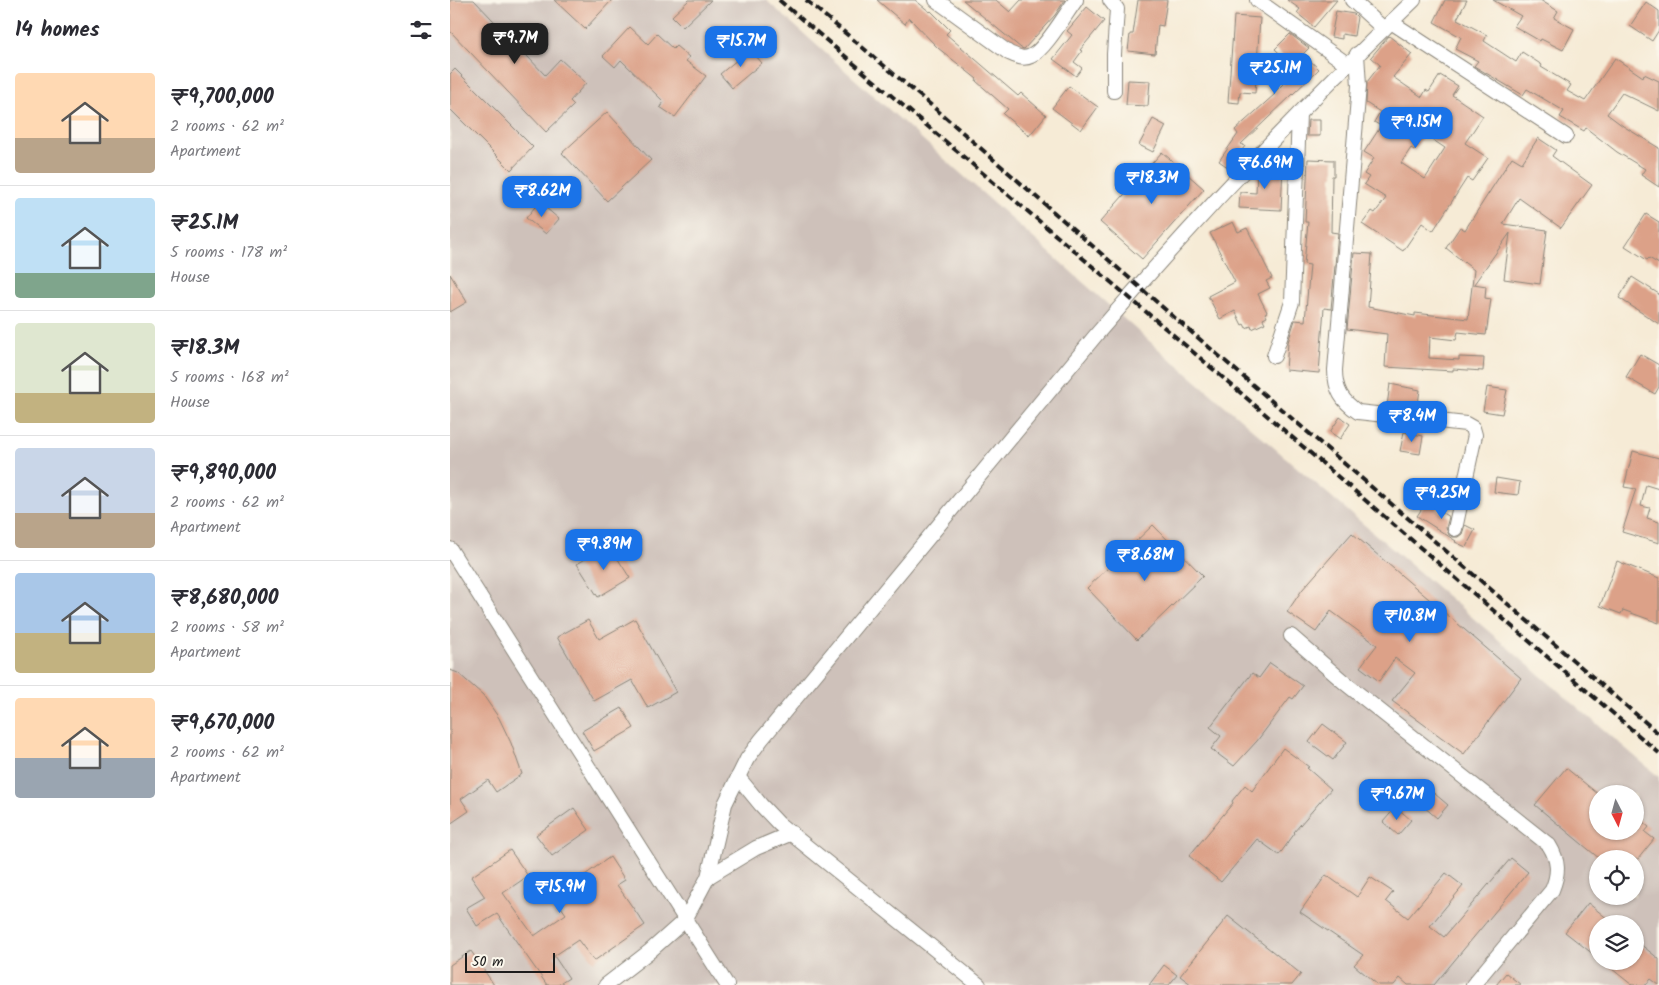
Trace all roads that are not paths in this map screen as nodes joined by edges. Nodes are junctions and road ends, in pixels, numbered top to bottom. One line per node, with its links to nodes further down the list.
1 (936, 0): 2 (street)
2 (1076, 0)
3 (1110, 0): 9 (street)
4 (1257, 0): 8 (street)
5 (1352, 0): 7 (street)
6 (1414, 0): 7 (street)
7 (1388, 26): 8 (street); 11 (street)
8 (1352, 59): 10 (street); 13 (street)
9 (1114, 91)
10 (1299, 114): 12 (street); 16 (street)
11 (1566, 136)
12 (1274, 356)
13 (1455, 529)
14 (450, 549): 19 (street)
15 (1292, 636): 23 (street)
16 (738, 777): 17 (street); 18 (street)
17 (792, 833): 18 (street); 22 (street)
18 (708, 877): 19 (street)
19 (685, 920): 20 (street); 21 (street)
20 (606, 985)
21 (727, 985)
22 (979, 985)
23 (1473, 985)

